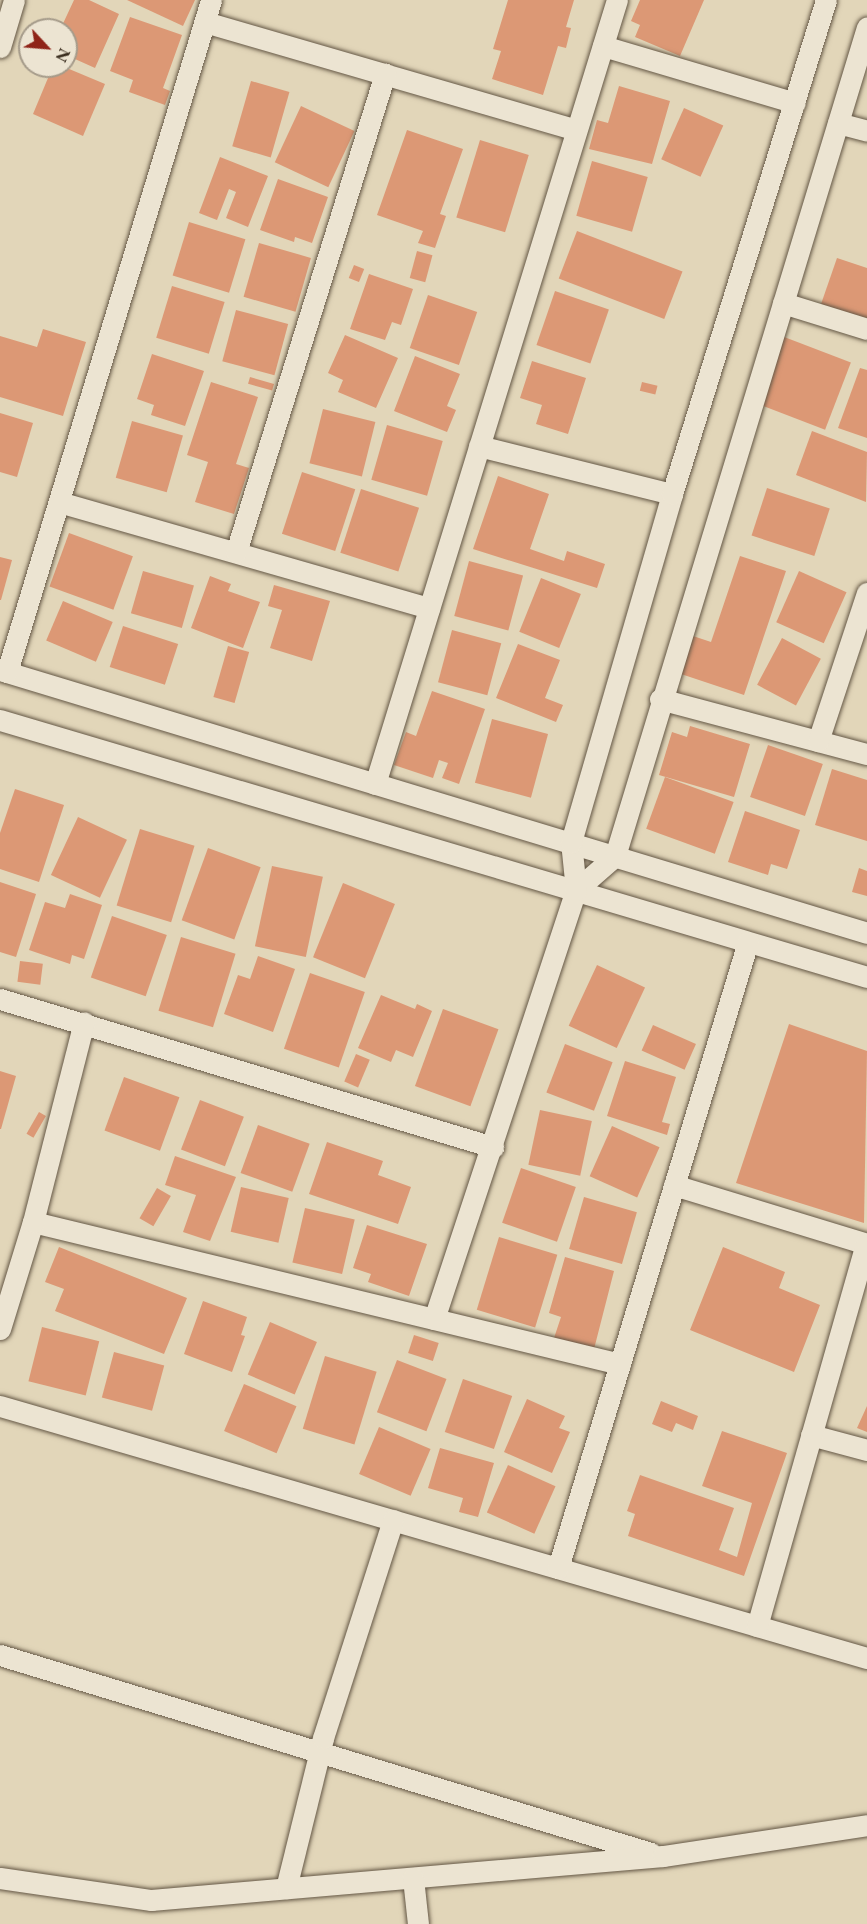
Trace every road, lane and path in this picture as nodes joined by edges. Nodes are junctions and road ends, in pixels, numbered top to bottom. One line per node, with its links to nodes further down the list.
1 (14, 0): 8 (street)
2 (211, 0): 5 (street)
3 (617, 0): 7 (street)
4 (826, 0): 10 (street)
5 (205, 22): 9 (street); 18 (street)
6 (867, 27): 11 (street)
7 (603, 45): 10 (street); 12 (street)
8 (0, 47)
9 (385, 74): 12 (street); 19 (street)
10 (795, 104): 17 (street)
11 (838, 123): 13 (street); 14 (street)
12 (576, 130): 16 (street)
13 (867, 131)
14 (783, 303): 15 (street); 23 (street)
15 (867, 329)
16 (479, 446): 17 (street); 21 (street)
17 (672, 494): 28 (street)
18 (59, 502): 19 (street); 22 (street)
19 (236, 552): 21 (street)
20 (867, 593): 25 (street)
21 (429, 608): 27 (street)
22 (4, 671): 27 (street)
23 (660, 699): 25 (street); 29 (street)
24 (0, 720): 30 (street)
25 (818, 741): 26 (street)
26 (867, 754)
27 (375, 784): 28 (street)
28 (571, 842): 29 (street); 30 (street)
29 (615, 856): 30 (street); 31 (street)
30 (576, 890): 32 (street); 36 (street)
31 (867, 933)
32 (748, 942): 33 (street); 37 (street)
33 (867, 977)
34 (0, 999): 35 (street)
35 (84, 1022): 36 (street); 38 (street)
36 (493, 1147): 40 (street)
37 (674, 1185): 39 (street); 42 (street)
38 (33, 1222): 40 (street); 41 (street)
39 (866, 1244): 44 (street)
40 (434, 1319): 42 (street)
41 (0, 1329)
42 (620, 1364): 47 (street)
43 (0, 1406): 46 (street)
44 (811, 1436): 45 (street); 48 (street)
45 (867, 1450)
46 (393, 1520): 47 (street); 51 (street)
47 (558, 1568): 48 (street)
48 (757, 1626): 50 (street)
49 (0, 1654): 51 (street)
50 (867, 1658)
51 (320, 1755): 53 (street); 56 (street)
52 (867, 1825): 53 (street)
53 (663, 1856): 55 (street)
54 (0, 1878): 56 (street)
55 (413, 1878): 56 (street); 57 (street)
56 (286, 1888)
57 (418, 1924)

